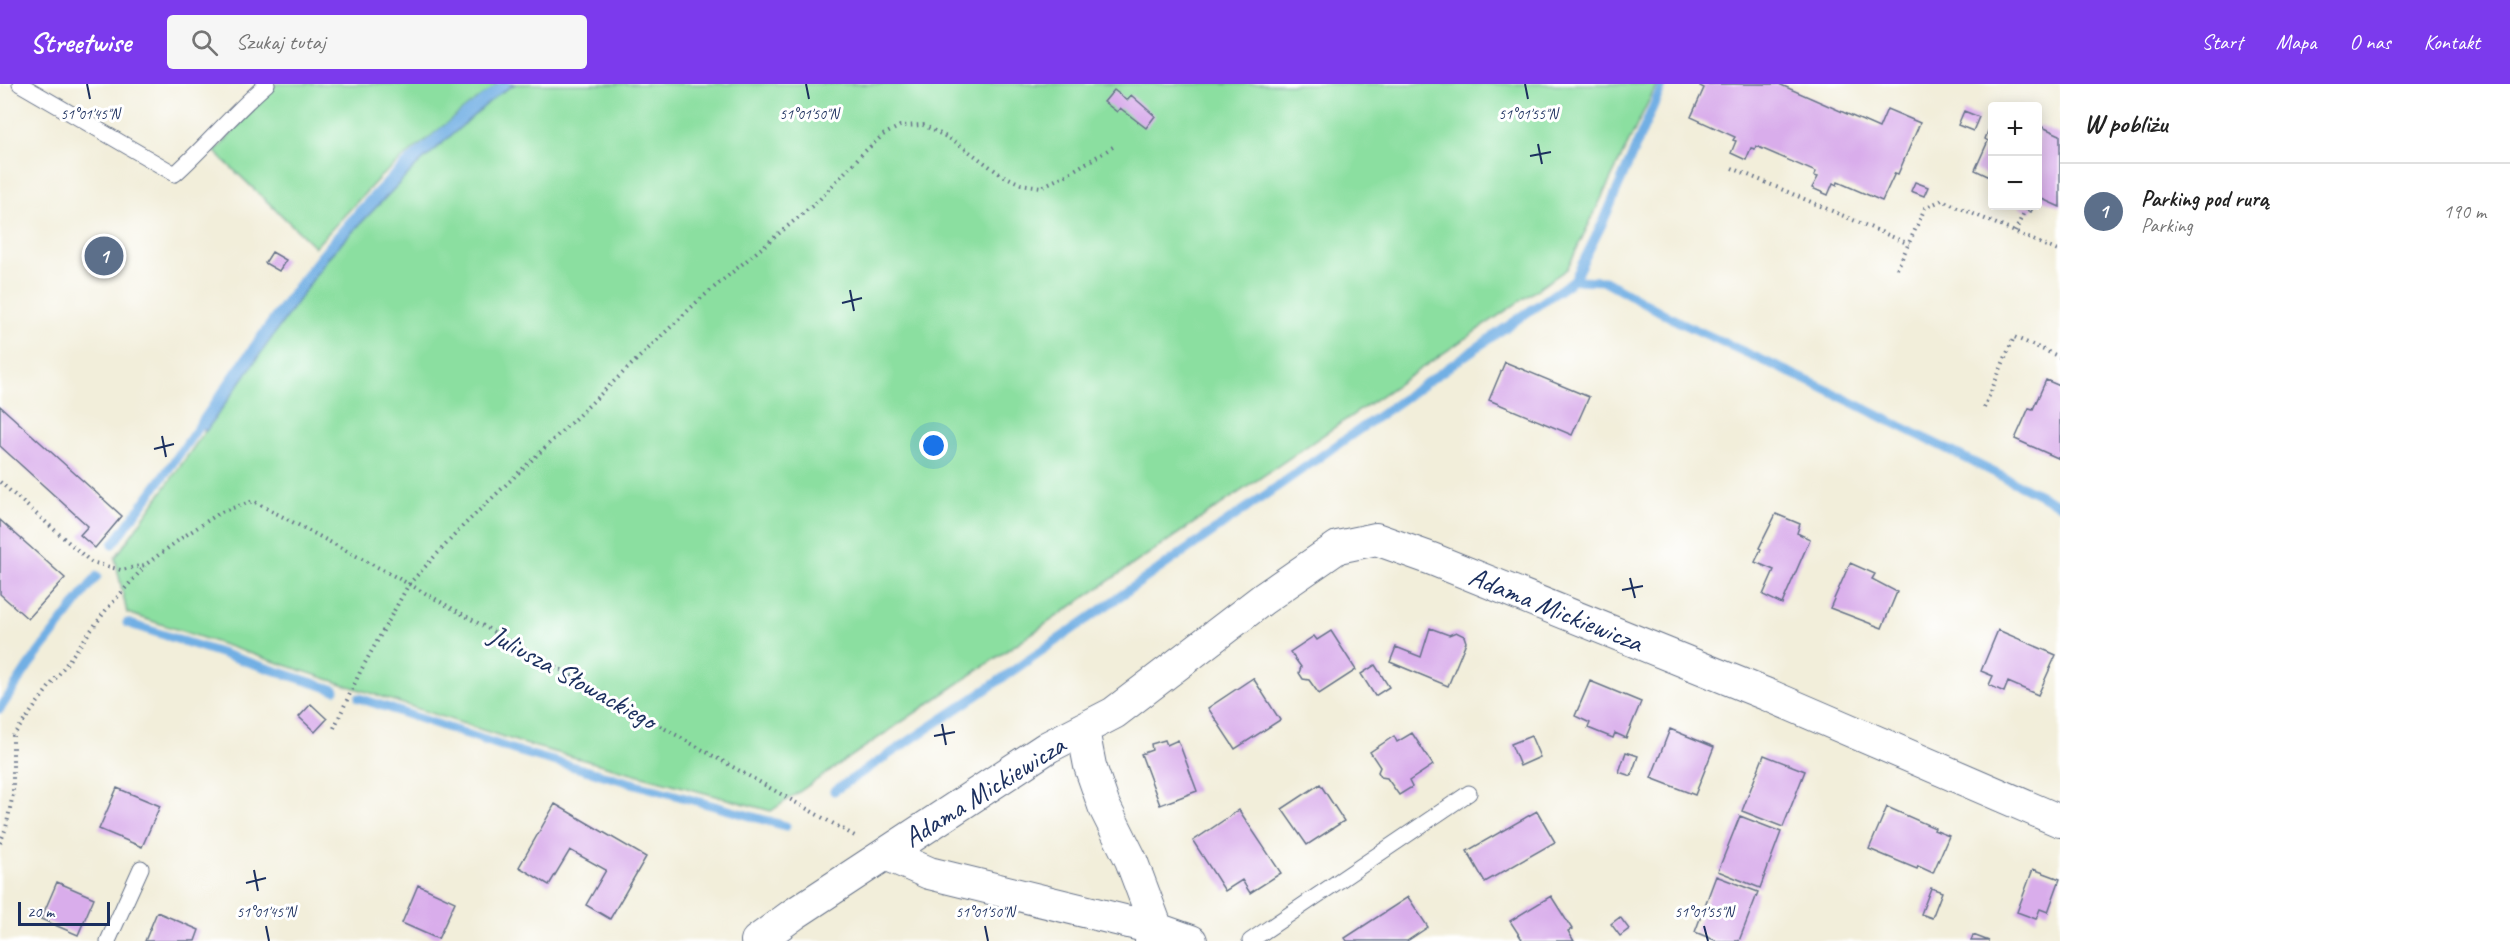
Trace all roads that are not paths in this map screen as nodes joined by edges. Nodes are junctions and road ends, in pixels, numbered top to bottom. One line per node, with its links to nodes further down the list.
1 (20, 84): 2 (lane)
2 (267, 84)
3 (1083, 729): 5 (street, Adama Mickiewicza); 6 (street, Adama Mickiewicza); 8 (street, Adama Mickiewicza)
4 (1469, 793): 12 (lane)
5 (2060, 821)
6 (886, 854): 8 (street); 10 (street)
7 (141, 868): 9 (lane)
8 (1154, 935): 11 (street)
9 (108, 941)
10 (757, 941)
11 (1191, 941)
12 (1250, 941)

